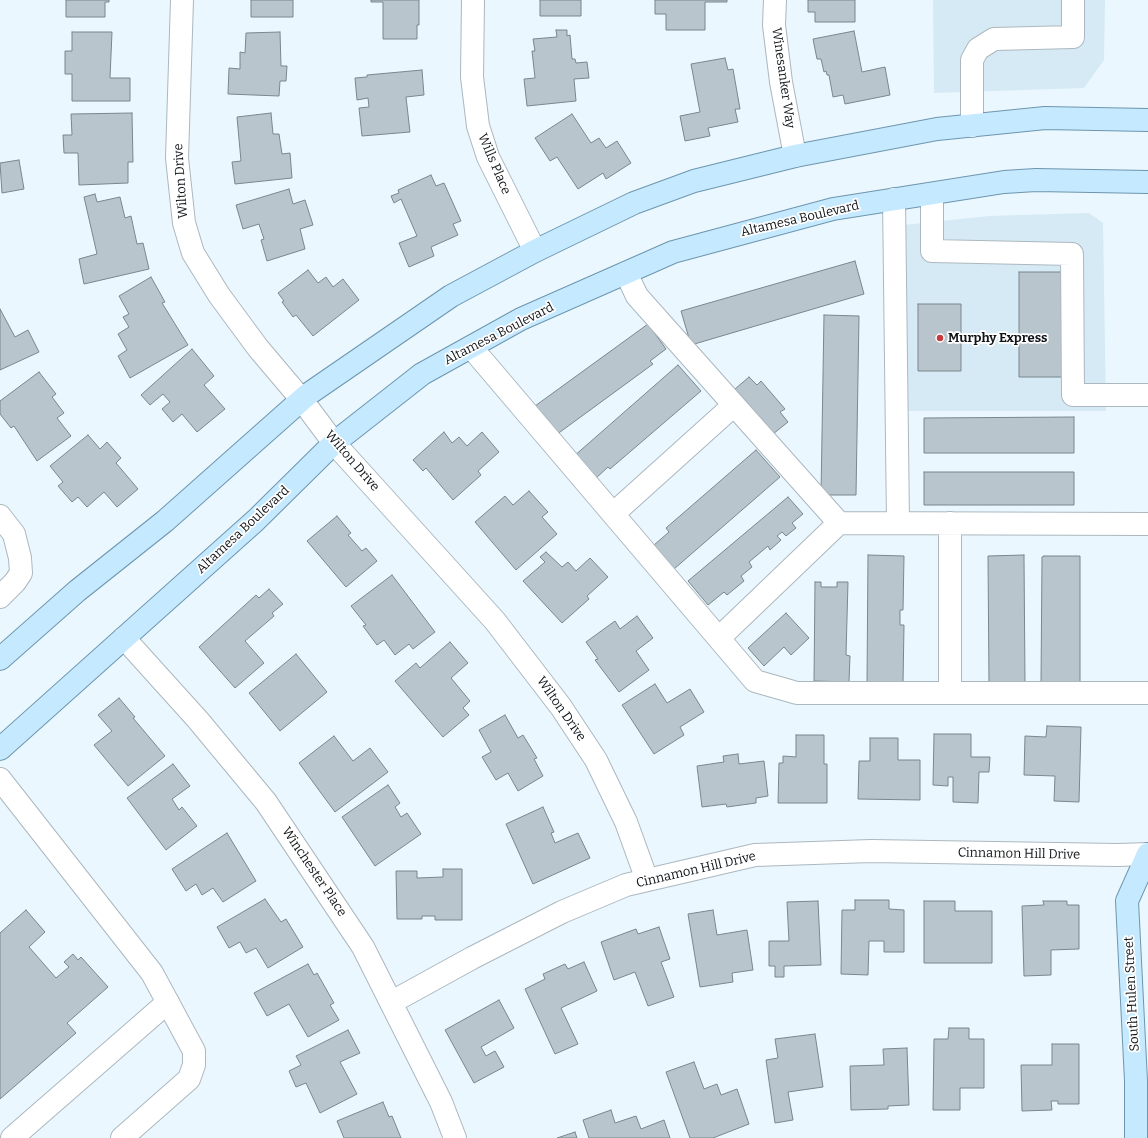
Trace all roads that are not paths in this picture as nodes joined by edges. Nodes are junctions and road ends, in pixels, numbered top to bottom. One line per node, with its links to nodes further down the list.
1 (182, 0): 15 (street, Wilton Drive)
2 (473, 0): 11 (street, Wills Place)
3 (775, 0): 7 (street, Winesanker Way)
4 (1073, 0): 6 (street)
5 (1148, 120): 6 (main road)
6 (972, 126): 7 (main road)
7 (795, 156): 11 (main road)
8 (1148, 182): 9 (main road, Altamesa Boulevard)
9 (932, 194): 10 (main road, Altamesa Boulevard); 14 (street)
10 (894, 200): 12 (main road, Altamesa Boulevard); 21 (street)
11 (534, 251): 15 (main road)
12 (626, 273): 13 (main road, Altamesa Boulevard); 16 (street)
13 (471, 347): 17 (main road, Altamesa Boulevard); 18 (street)
14 (1148, 395)
15 (302, 400): 17 (street, Wilton Drive); 27 (main road)
16 (734, 405): 18 (street); 20 (street)
17 (334, 443): 25 (main road, Altamesa Boulevard); 33 (street, Wilton Drive)
18 (613, 514): 26 (street)
19 (0, 516): 24 (street)
20 (839, 523): 21 (street); 26 (street)
21 (898, 523): 22 (street)
22 (950, 523): 23 (street); 28 (street)
23 (1148, 524)
24 (0, 597)
25 (124, 638): 30 (main road, Altamesa Boulevard); 35 (street, Winchester Place)
26 (719, 638): 28 (street)
27 (0, 659)
28 (950, 693): 29 (street)
29 (1148, 693)
30 (0, 749)
31 (0, 779): 34 (street)
32 (1148, 854): 33 (street, Cinnamon Hill Drive); 39 (main road, South Hulen Street)
33 (648, 880): 35 (street, Cinnamon Hill Drive)
34 (168, 1002): 36 (street); 37 (street)
35 (392, 1002): 38 (street, Winchester Place)
36 (12, 1138)
37 (122, 1138)
38 (455, 1138)
39 (1136, 1138)

